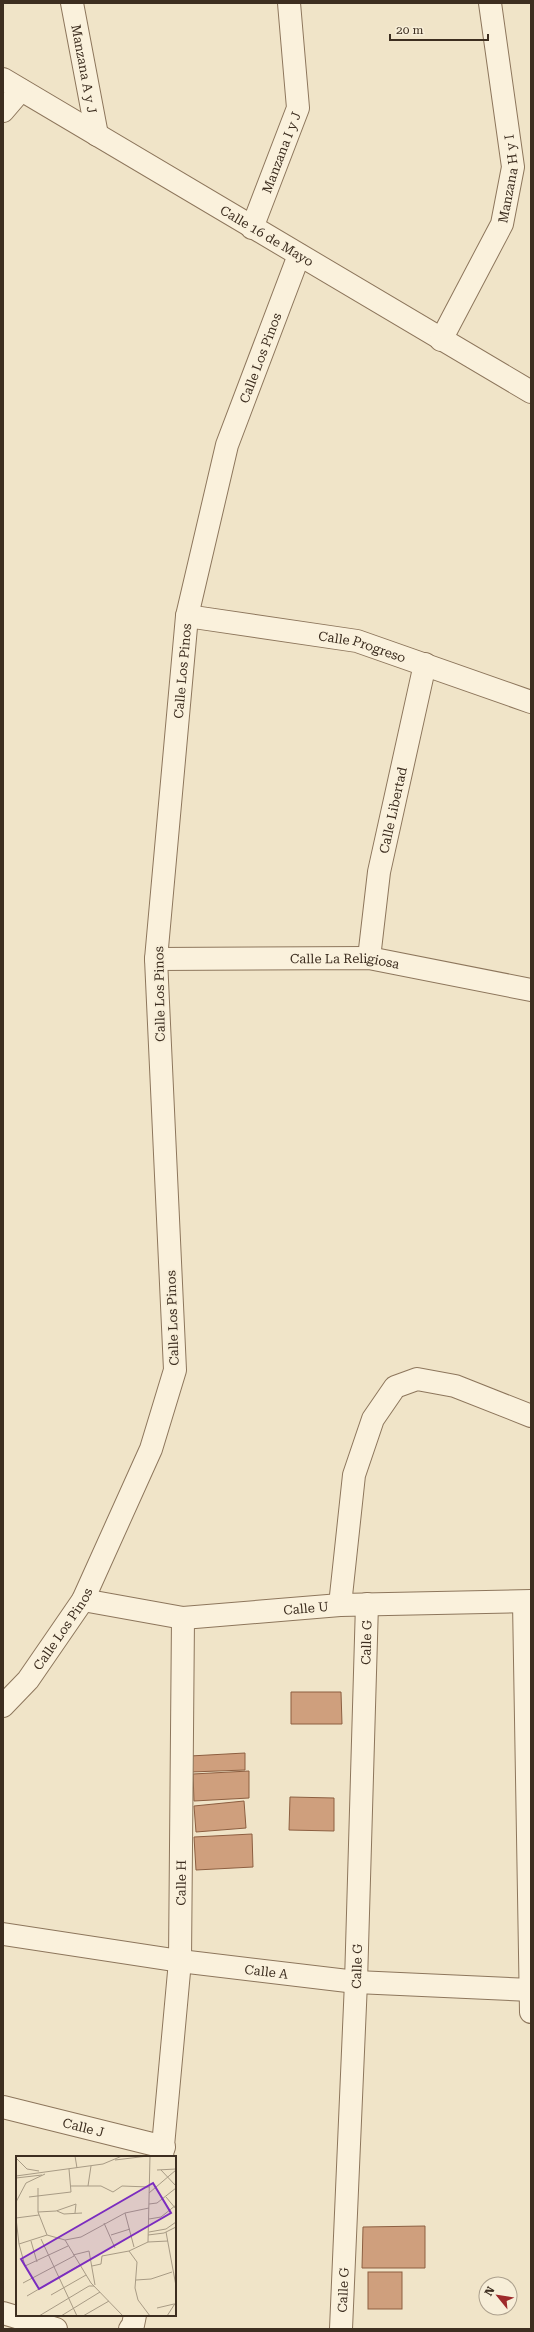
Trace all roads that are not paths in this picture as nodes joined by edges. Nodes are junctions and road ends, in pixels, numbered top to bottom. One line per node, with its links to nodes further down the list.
1 (72, 3): 6 (street, Manzana A y J)
2 (290, 3): 7 (street, Manzana I y J)
3 (490, 3): 9 (street, Manzana H y I)
4 (12, 84): 5 (street); 6 (street, Calle 16 de Mayo)
5 (3, 111)
6 (97, 134): 7 (street, Calle 16 de Mayo)
7 (252, 228): 8 (street, Calle 16 de Mayo)
8 (299, 256): 9 (street, Calle 16 de Mayo); 11 (street, Calle Los Pinos)
9 (441, 340): 10 (street, Calle 16 de Mayo)
10 (531, 392)
11 (187, 616): 12 (street, Calle Progreso); 15 (street, Calle Los Pinos)
12 (425, 664): 13 (street, Calle Progreso); 14 (street, Calle Libertad)
13 (531, 702)
14 (369, 958): 15 (street, Calle La Religiosa); 16 (street, Calle La Religiosa)
15 (156, 959): 18 (street, Calle Los Pinos)
16 (531, 990)
17 (531, 1416): 21 (street)
18 (83, 1600): 22 (street, Calle U); 23 (street, Calle Los Pinos)
19 (528, 1602): 20 (street, Calle U); 27 (street)
20 (367, 1604): 21 (street, Calle U); 26 (street, Calle G)
21 (340, 1605): 22 (street, Calle U)
22 (183, 1618): 25 (street, Calle H)
23 (3, 1706)
24 (3, 1934): 25 (street, Calle A)
25 (180, 1961): 26 (street, Calle A); 30 (street, Calle H)
26 (356, 1982): 27 (street, Calle A); 35 (street, Calle G)
27 (531, 1990): 28 (street)
28 (531, 2012)
29 (3, 2107): 30 (street, Calle J)
30 (163, 2152)
31 (3, 2313): 33 (street)
32 (135, 2316): 34 (street)
33 (56, 2329)
34 (130, 2329)
35 (341, 2329)

